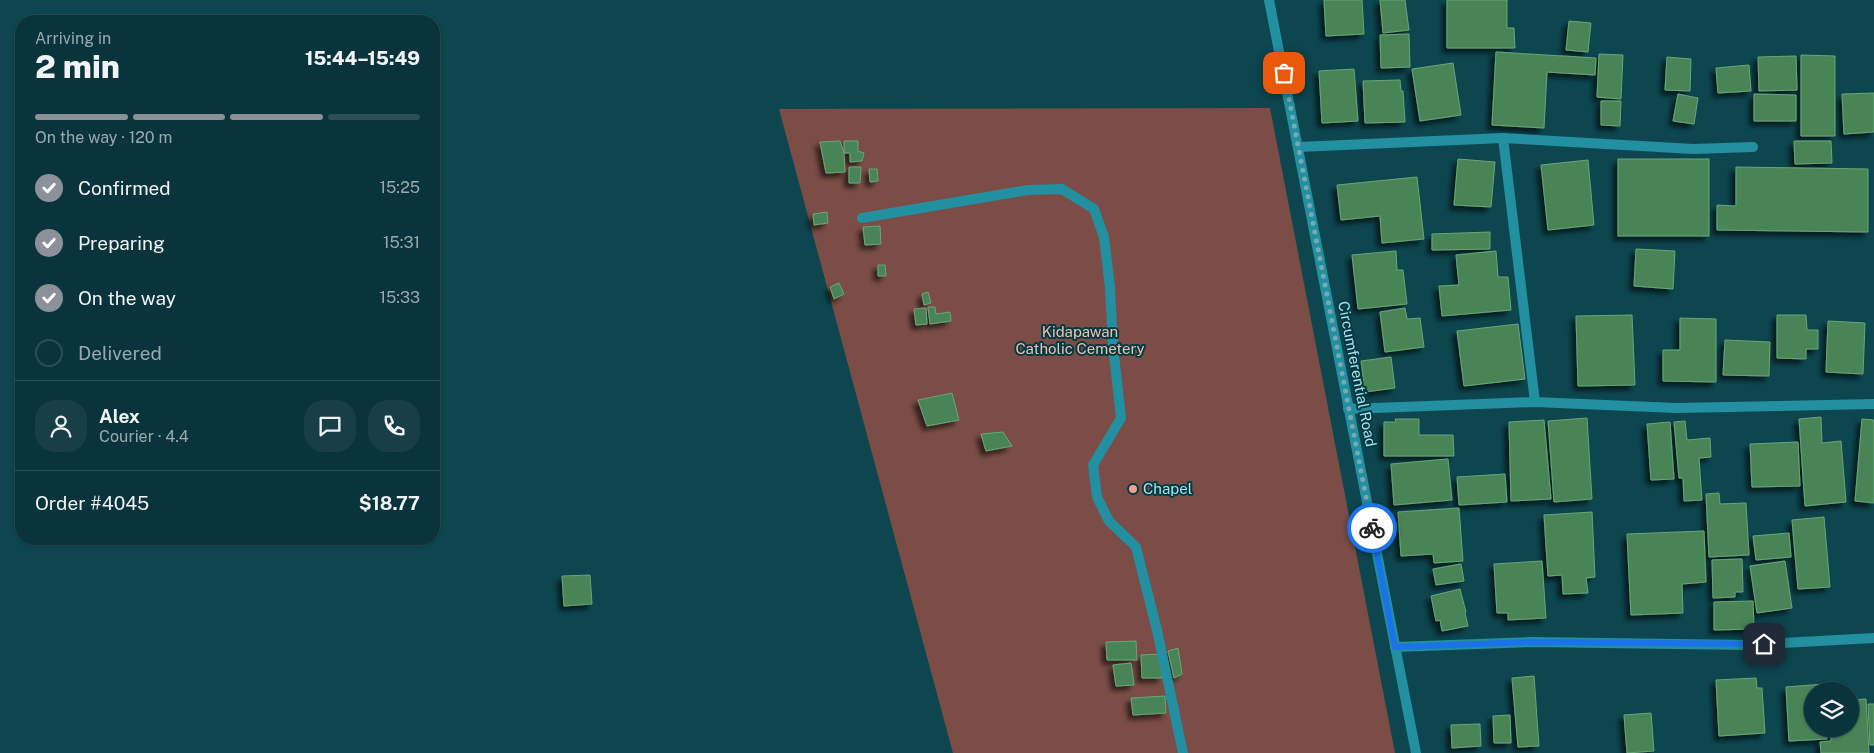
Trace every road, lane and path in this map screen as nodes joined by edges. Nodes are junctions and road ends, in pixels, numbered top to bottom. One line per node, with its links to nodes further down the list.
1 (1269, 0): 3 (street, Circumferential Road)
2 (1503, 138): 3 (street); 4 (street); 6 (street)
3 (1298, 147): 8 (street, Circumferential Road)
4 (1753, 147)
5 (862, 218): 11 (street)
6 (1535, 402): 7 (street); 8 (street)
7 (1874, 404)
8 (1348, 409): 10 (street, Circumferential Road)
9 (1874, 638): 10 (street)
10 (1395, 647): 12 (street, Circumferential Road)
11 (1183, 753)
12 (1416, 753)

